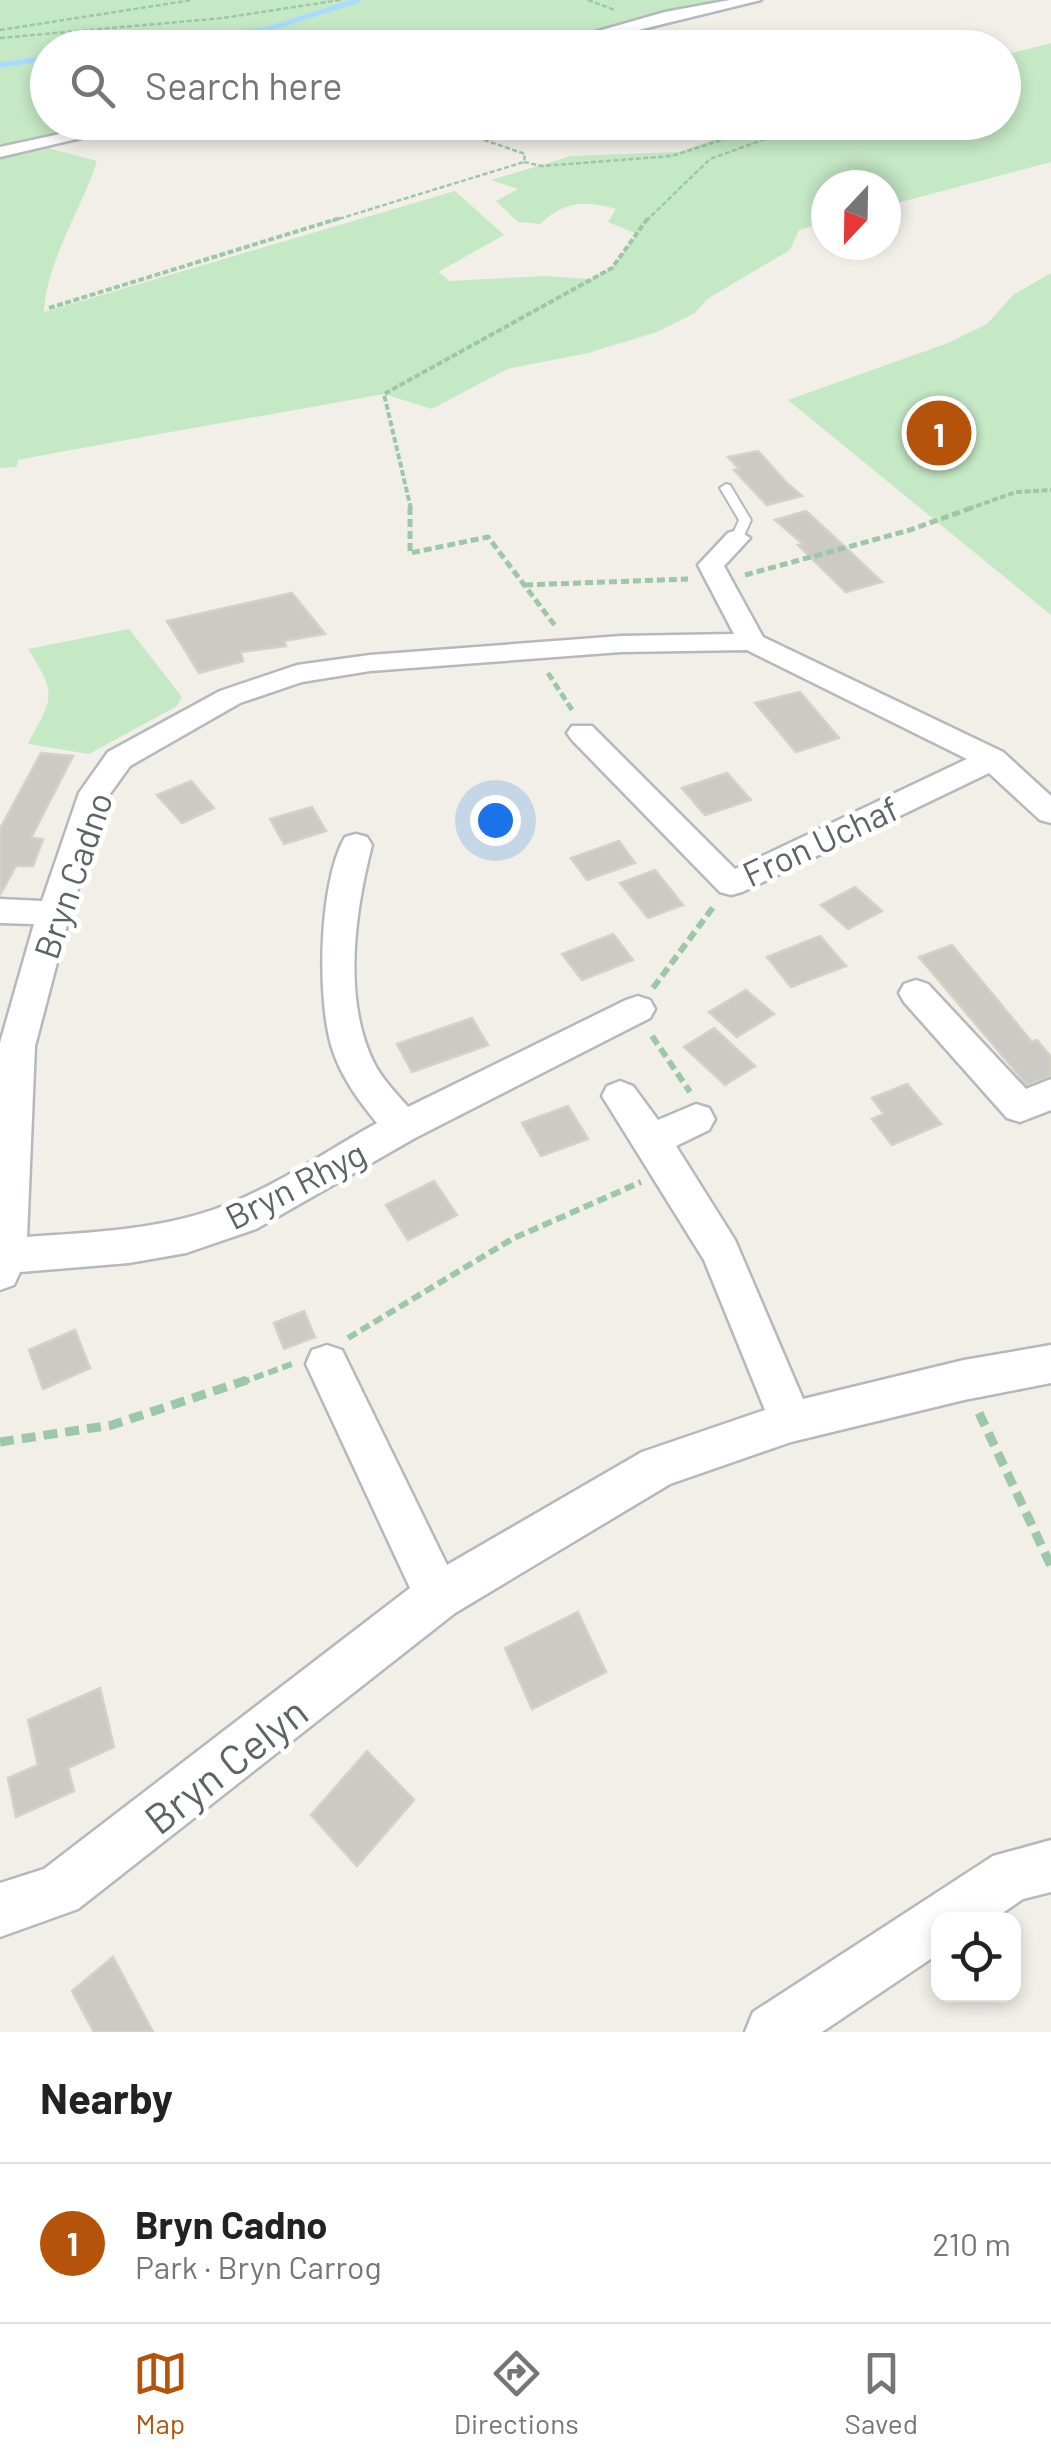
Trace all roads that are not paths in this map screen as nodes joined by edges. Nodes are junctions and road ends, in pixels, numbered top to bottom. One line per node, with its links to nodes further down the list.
1 (754, 0): 2 (street)
2 (613, 30)
3 (57, 140): 4 (street)
4 (0, 152)
5 (726, 488): 6 (lane)
6 (737, 538): 7 (street)
7 (752, 642): 9 (street, Bryn Cadno); 13 (street, Bryn Cadno)
8 (582, 732): 9 (street, Fron Uchaf)
9 (992, 759): 10 (street, Bryn Cadno)
10 (1051, 813)
11 (356, 845): 19 (street, Bryn Rhyg)
12 (0, 911): 13 (street)
13 (54, 914): 21 (street, Bryn Cadno)
14 (916, 993): 16 (street)
15 (634, 1011): 19 (street, Bryn Rhyg)
16 (1051, 1094)
17 (620, 1096): 20 (street)
18 (696, 1119): 20 (street)
19 (402, 1127): 21 (street, Bryn Rhyg)
20 (662, 1155): 24 (street)
21 (3, 1264)
22 (322, 1356): 25 (street)
23 (1051, 1364): 24 (street, Bryn Celyn)
24 (791, 1422): 25 (street, Bryn Celyn)
25 (438, 1596): 27 (street, Bryn Celyn)
26 (1051, 1866): 28 (street)
27 (0, 1910)
28 (955, 1912)
29 (931, 1928): 30 (street)
30 (773, 2032)

